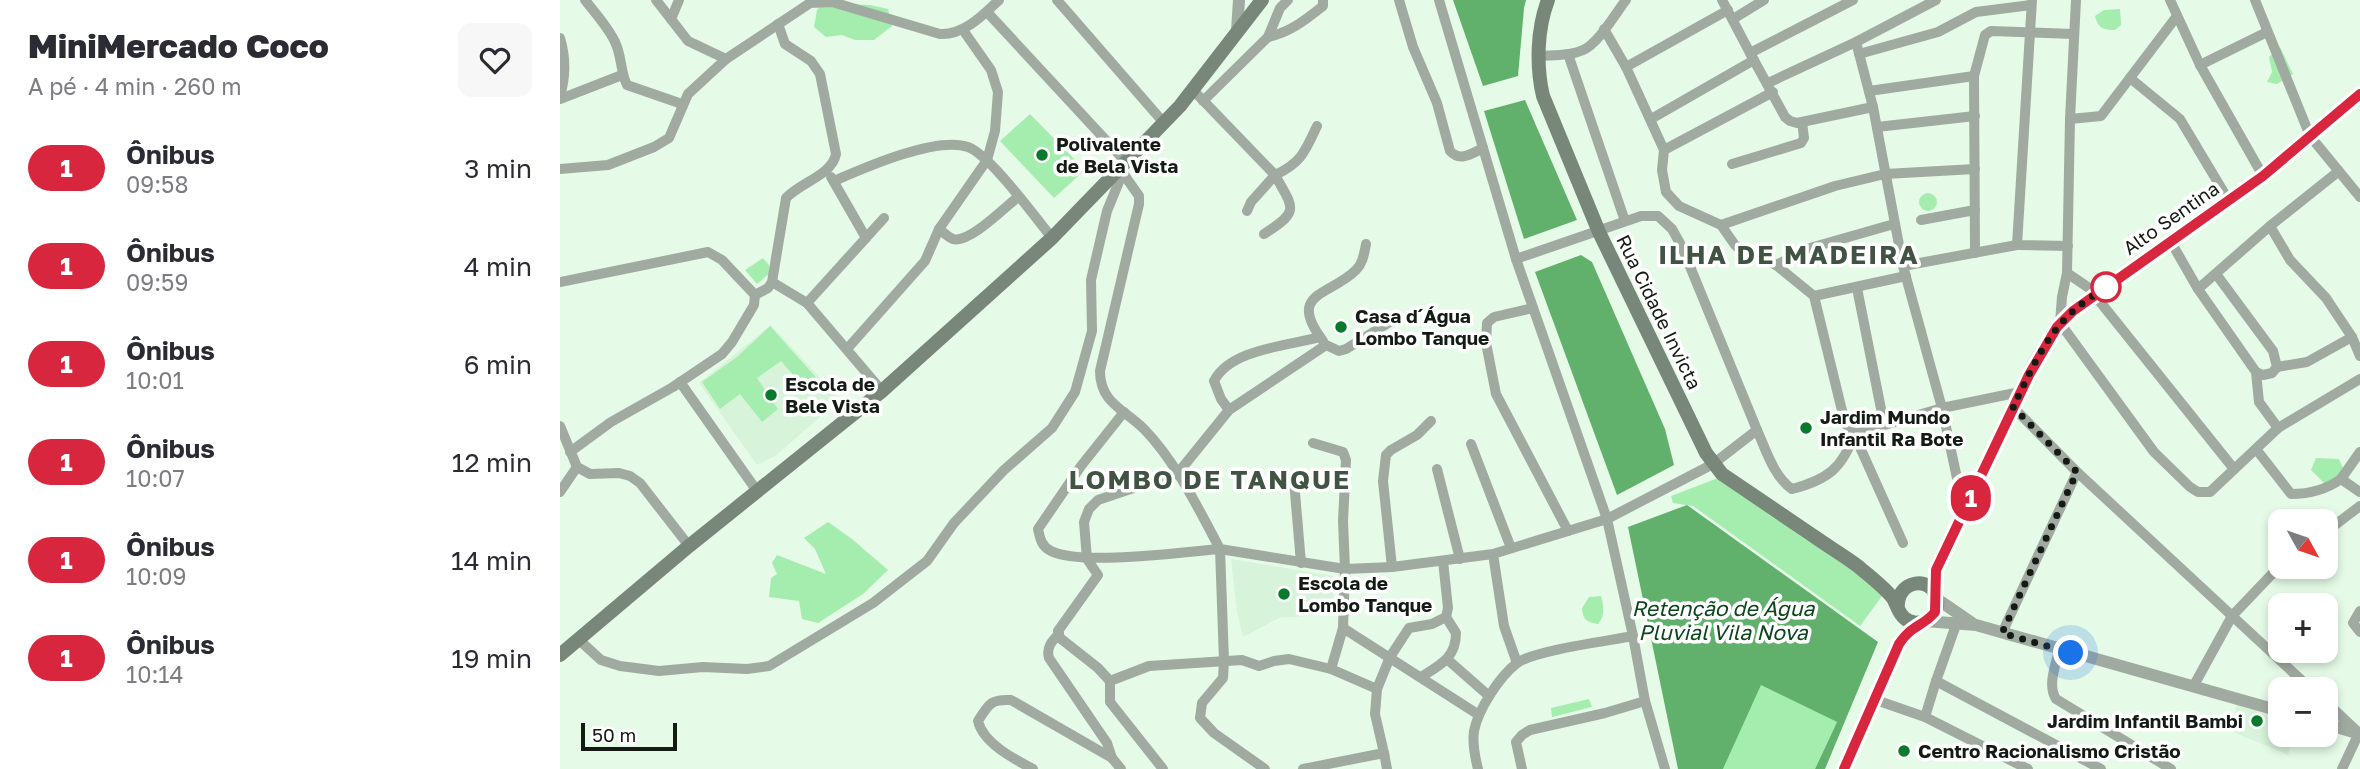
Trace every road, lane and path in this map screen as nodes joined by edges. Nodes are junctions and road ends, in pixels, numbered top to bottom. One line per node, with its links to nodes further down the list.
1 (586, 0): 44 (street)
2 (656, 0): 25 (street)
3 (679, 0): 25 (street)
4 (999, 0): 23 (street)
5 (1057, 0): 59 (street)
6 (1239, 0): 33 (street)
7 (1262, 0): 33 (main road)
8 (1288, 0): 34 (street)
9 (1323, 0): 34 (street)
10 (1399, 0): 63 (street)
11 (1439, 0): 63 (street)
12 (1548, 0): 39 (main road, Rua Cidade Invicta)
13 (1626, 0): 27 (street)
14 (1764, 0): 22 (street)
15 (1936, 0): 36 (street)
16 (2076, 0): 32 (street)
17 (2169, 0): 24 (street)
18 (2255, 0): 30 (street)
19 (1848, 1): 40 (street)
20 (2031, 2): 21 (street); 31 (street)
21 (1989, 9): 29 (street); 38 (street)
22 (1727, 10): 40 (street); 43 (street)
23 (987, 12): 28 (street); 67 (street)
24 (2177, 16): 42 (street); 46 (street)
25 (671, 19): 41 (street)
26 (778, 23): 28 (street); 41 (street); 69 (street)
27 (1604, 29): 37 (street); 43 (street)
28 (963, 30): 65 (street)
29 (1990, 31): 31 (street); 45 (street)
30 (2267, 32): 42 (street); 62 (street)
31 (2030, 33): 32 (street); 94 (street)
32 (2074, 34): 57 (street)
33 (1236, 36): 48 (main road)
34 (1268, 37): 52 (street)
35 (560, 38): 51 (street)
36 (1856, 42): 38 (street); 47 (street)
37 (1568, 54): 39 (street); 83 (street)
38 (1859, 54): 49 (street)
39 (1539, 56): 88 (main road, Rua Cidade Invicta)
40 (1752, 56): 47 (street); 56 (street)
41 (726, 59): 53 (street)
42 (2200, 65): 74 (street)
43 (1626, 67): 56 (street)
44 (622, 75): 51 (street); 53 (street)
45 (1974, 76): 49 (street); 55 (street)
46 (2130, 78): 57 (street); 78 (street)
47 (1770, 87): 58 (street); 64 (street)
48 (1193, 90): 52 (street); 59 (main road)
49 (1869, 91): 54 (street)
50 (2360, 94): 62 (main road, Alto Sentina)
51 (560, 98)
52 (1203, 101): 73 (street)
53 (682, 104): 68 (street)
54 (1873, 107): 58 (street); 61 (street)
55 (1975, 116): 61 (street); 70 (street)
56 (1651, 119): 64 (street)
57 (2070, 119): 95 (street)
58 (1802, 122): 66 (street)
59 (1164, 123): 67 (main road)
60 (1317, 127): 73 (street)
61 (1877, 127): 72 (street)
62 (2310, 136): 71 (street); 74 (main road, Alto Sentina)
63 (1483, 149): 97 (street)
64 (1664, 150): 85 (street)
65 (987, 160): 75 (street); 76 (street); 87 (street)
66 (1732, 164)
67 (1123, 168): 91 (main road); 126 (street); 182 (street)
68 (560, 169)
69 (827, 169): 75 (street); 103 (street)
70 (1975, 169): 72 (street); 79 (street)
71 (2339, 172): 77 (street); 86 (street)
72 (1885, 174): 84 (street); 85 (street)
73 (1275, 175): 80 (street); 89 (street)
74 (2263, 176): 78 (main road, Alto Sentina)
75 (834, 181): 90 (street)
76 (1018, 197): 87 (street); 91 (street)
77 (2360, 197)
78 (2229, 201): 92 (main road, Alto Sentina)
79 (1975, 210): 82 (street); 96 (street)
80 (1247, 211)
81 (884, 218): 90 (street)
82 (1921, 220)
83 (1625, 221): 88 (street); 131 (street)
84 (1894, 224): 98 (street); 99 (street)
85 (1721, 225): 98 (street)
86 (2270, 226): 101 (street); 113 (street)
87 (939, 229): 115 (street)
88 (1600, 232): 97 (street); 138 (main road, Rua Cidade Invicta)
89 (1264, 234)
90 (866, 238): 109 (street)
91 (1052, 238): 121 (main road)
92 (2171, 242): 105 (street); 107 (main road, Alto Sentina)
93 (1366, 244): 114 (street)
94 (2018, 245): 95 (street); 96 (street)
95 (2068, 246): 100 (street)
96 (1975, 253): 99 (street)
97 (1516, 259): 110 (street)
98 (1776, 265): 108 (street)
99 (1904, 271): 104 (street); 124 (street)
100 (2067, 273): 107 (street); 112 (street)
101 (2216, 274): 105 (street); 117 (street)
102 (560, 282): 106 (street)
103 (772, 282): 106 (street); 109 (street)
104 (1857, 288): 108 (street); 128 (street)
105 (2198, 289): 118 (street)
106 (755, 295): 120 (street)
107 (2095, 295): 112 (main road, Alto Sentina); 141 (street)
108 (1814, 296): 132 (street)
109 (807, 303): 115 (street)
110 (1533, 308): 151 (street); 153 (street)
111 (1393, 320): 114 (street)
112 (2060, 324): 122 (main road, Alto Sentina); 141 (street)
113 (2352, 337): 116 (street); 117 (street)
114 (1323, 341): 125 (street); 125 (street)
115 (847, 349): 121 (street)
116 (2360, 356)
117 (2277, 367): 118 (street)
118 (2256, 372): 130 (street)
119 (2360, 379): 130 (street)
120 (680, 383): 136 (street); 146 (street)
121 (882, 391): 146 (main road)
122 (2020, 393): 123 (main road, Alto Sentina); 124 (street)
123 (2013, 407): 142 (street); 150 (main road, Alto Sentina)
124 (1942, 408): 128 (street); 150 (street)
125 (1229, 410): 143 (street)
126 (1124, 412): 143 (street); 160 (street)
127 (1431, 421): 164 (street)
128 (1884, 424): 132 (street)
129 (560, 426): 136 (street)
130 (2278, 428): 135 (street)
131 (1757, 430): 132 (street); 138 (street)
132 (1854, 434): 155 (street)
133 (1313, 443): 166 (street)
134 (1471, 444): 157 (street)
135 (2256, 449): 141 (street); 144 (street)
136 (570, 452): 139 (street)
137 (2360, 452): 144 (street)
138 (1713, 464): 151 (street); 165 (main road, Rua Cidade Invicta)
139 (577, 467): 147 (street); 156 (street)
140 (1437, 469): 161 (street)
141 (2234, 470)
142 (2077, 472): 172 (street); 179 (street)
143 (1178, 474): 158 (street); 160 (street)
144 (2341, 480): 148 (street)
145 (1294, 481): 163 (street)
146 (757, 491): 156 (main road)
147 (560, 492)
148 (2360, 492)
149 (2360, 506): 152 (street)
150 (1965, 511): 154 (main road, Alto Sentina)
151 (1607, 519): 153 (street); 181 (street)
152 (2338, 522)
153 (1568, 531): 157 (street)
154 (1951, 540): 168 (main road, Alto Sentina); 169 (main road, Alto Sentina)
155 (1903, 543)
156 (689, 546): 182 (main road)
157 (1511, 548): 159 (street)
158 (1220, 549): 160 (street); 163 (street); 188 (street)
159 (1493, 554): 161 (street); 189 (street)
160 (1087, 559): 180 (street)
161 (1460, 559): 162 (street)
162 (1443, 561): 164 (street); 173 (street)
163 (1301, 563): 166 (street)
164 (1392, 568): 166 (street)
165 (1860, 568): 168 (main road, Rua Cidade Invicta); 171 (main road, Rua Cidade Invicta)
166 (1345, 569): 177 (street)
167 (2268, 578): 172 (street)
168 (1913, 585): 169 (main road); 171 (main road)
169 (1936, 596): 174 (main road); 176 (street)
170 (2360, 611): 178 (street)
171 (1899, 612): 174 (main road); 183 (street)
172 (2232, 616): 192 (street); 195 (street)
173 (1446, 617): 186 (street); 187 (street)
174 (1922, 622): 175 (street); 183 (street)
175 (1957, 622): 176 (street); 194 (street)
176 (1976, 625): 179 (street)
177 (1343, 628): 186 (street); 190 (street)
178 (2360, 632)
179 (2002, 633): 184 (street)
180 (1059, 634): 193 (street); 207 (street)
181 (1633, 636): 189 (street); 199 (street)
182 (578, 639): 185 (main road)
183 (1899, 644): 198 (street)
184 (2059, 649): 195 (street); 220 (street)
185 (560, 655)
186 (1390, 657): 191 (street); 196 (street)
187 (1448, 660): 191 (street); 197 (street)
188 (1224, 661): 190 (street); 193 (street); 211 (street)
189 (1517, 663): 197 (street)
190 (1331, 668): 196 (street)
191 (1421, 677): 202 (street)
192 (2298, 677)
193 (1110, 681): 210 (street)
194 (1936, 681): 203 (street); 219 (street)
195 (2193, 687): 200 (street)
196 (1377, 689): 206 (street)
197 (1489, 696): 202 (street)
198 (1873, 699): 203 (street); 217 (street)
199 (1645, 701): 215 (street); 216 (street)
200 (2268, 708)
201 (2338, 713): 205 (street)
202 (1479, 715): 214 (street)
203 (1925, 717): 218 (street)
204 (2338, 727): 205 (street)
205 (2360, 733): 221 (street)
206 (1384, 753): 212 (street); 213 (street)
207 (1112, 758): 208 (street); 209 (street)
208 (1033, 769)
209 (1121, 769)
210 (1163, 769)
211 (1265, 769)
212 (1304, 769)
213 (1387, 769)
214 (1478, 769)
215 (1521, 769)
216 (1665, 769)
217 (1844, 769)
218 (2028, 769)
219 (2101, 769)
220 (2171, 769)
221 (2342, 769)

